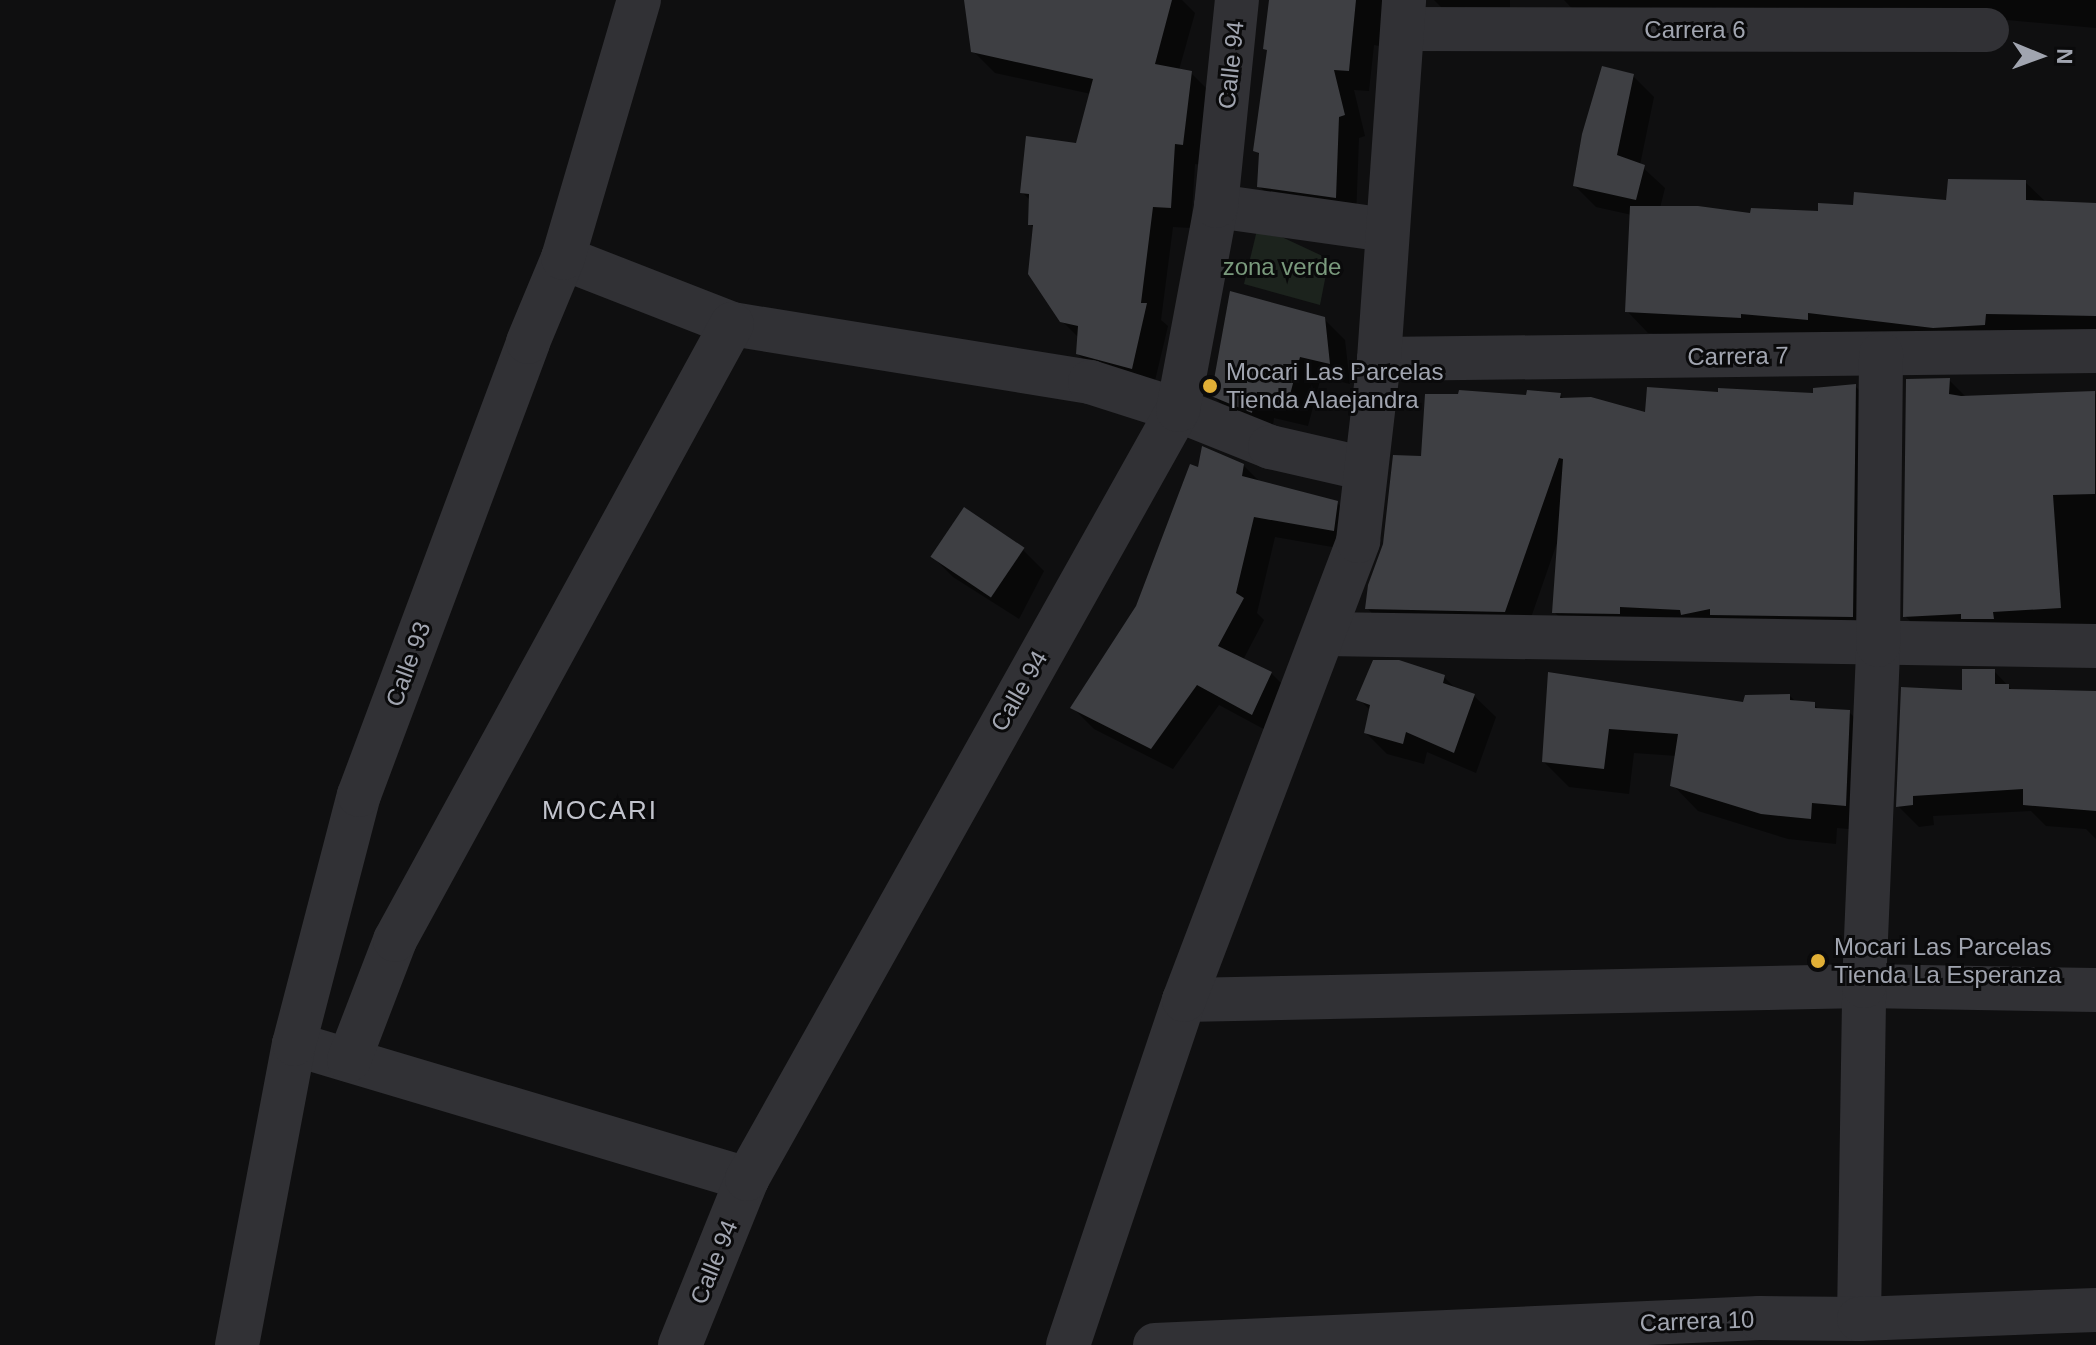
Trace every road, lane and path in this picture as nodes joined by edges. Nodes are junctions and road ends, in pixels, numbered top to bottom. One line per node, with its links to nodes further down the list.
1 (639, 0): 7 (street, Calle 93)
2 (1237, 0): 5 (street, Calle 94)
3 (1404, 14): 4 (street, Carrera 6); 6 (street)
4 (1987, 30)
5 (1216, 206): 6 (street); 12 (street, Calle 94)
6 (1386, 230): 11 (street)
7 (563, 258): 8 (street); 20 (street, Calle 93)
8 (732, 324): 12 (street); 21 (street)
9 (2096, 351): 10 (street, Carrera 7)
10 (1881, 354): 11 (street, Carrera 7); 15 (street)
11 (1379, 359): 13 (street)
12 (1178, 410): 13 (street); 22 (street, Calle 94)
13 (1366, 469): 14 (street)
14 (1325, 634): 15 (street); 19 (street)
15 (1878, 645): 16 (street); 17 (street)
16 (2096, 646)
17 (1864, 986): 18 (street); 19 (street); 24 (street)
18 (2096, 990)
19 (1184, 1000): 27 (street)
20 (294, 1044): 21 (street); 25 (street, Calle 93)
21 (349, 1060): 22 (street)
22 (747, 1179): 26 (street, Calle 94)
23 (2096, 1310): 24 (street, Carrera 10)
24 (1859, 1319): 28 (street, Carrera 10)
25 (237, 1345)
26 (680, 1345)
27 (1068, 1345)
28 (1155, 1345)

